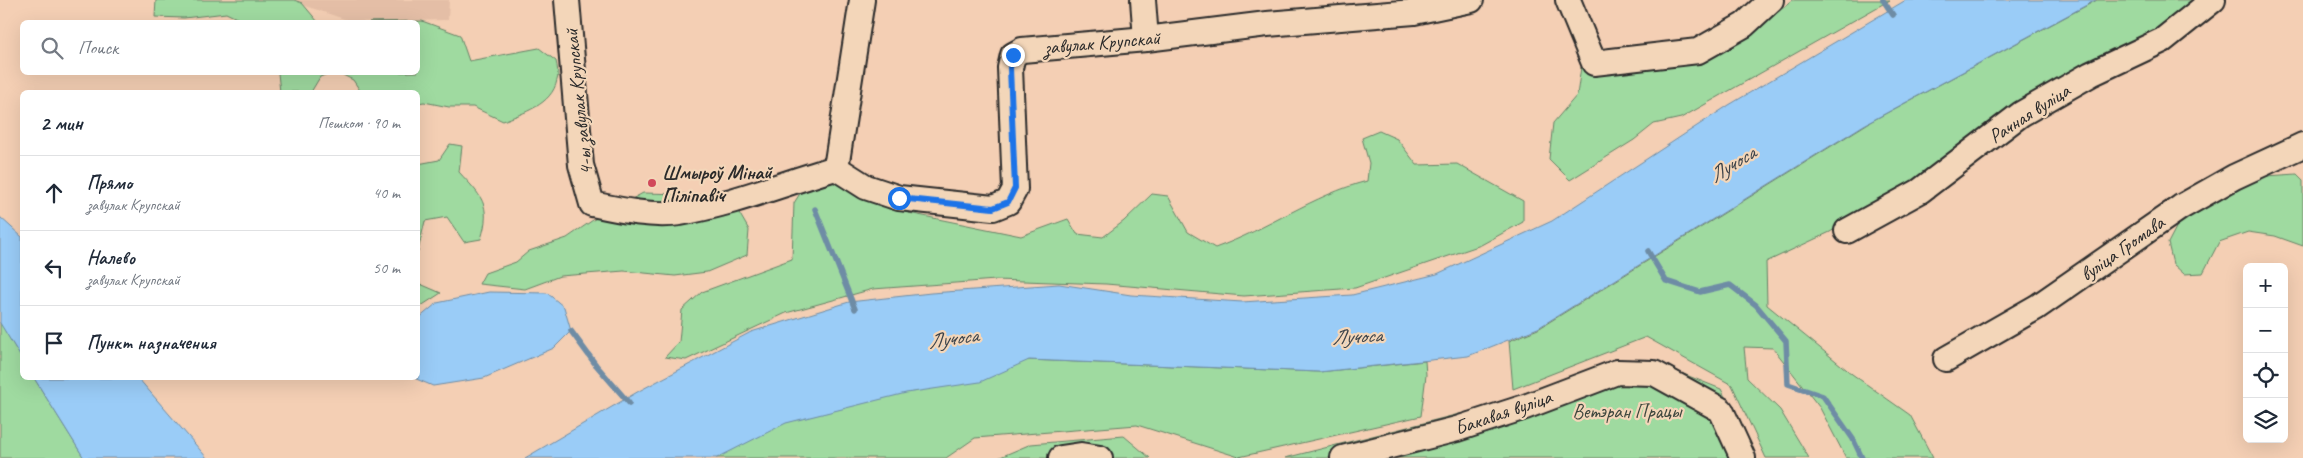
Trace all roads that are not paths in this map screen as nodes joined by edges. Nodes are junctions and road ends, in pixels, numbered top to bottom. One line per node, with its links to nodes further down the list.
1 (567, 0): 10 (street, 4-ы завулак Крупскай)
2 (862, 0): 10 (street)
3 (1143, 0): 8 (street)
4 (1471, 0): 8 (street, завулак Крупскай)
5 (1568, 0): 6 (street)
6 (1771, 0)
7 (2213, 0): 11 (street, Рачная вуліца)
8 (1146, 39): 10 (street, завулак Крупскай)
9 (2303, 146): 12 (street, вуліца Громава)
10 (836, 168)
11 (1847, 231)
12 (1946, 360)
13 (1061, 458): 14 (street)
14 (1100, 458)
15 (1342, 458): 16 (street, Бакавая вуліца)
16 (1743, 458)

